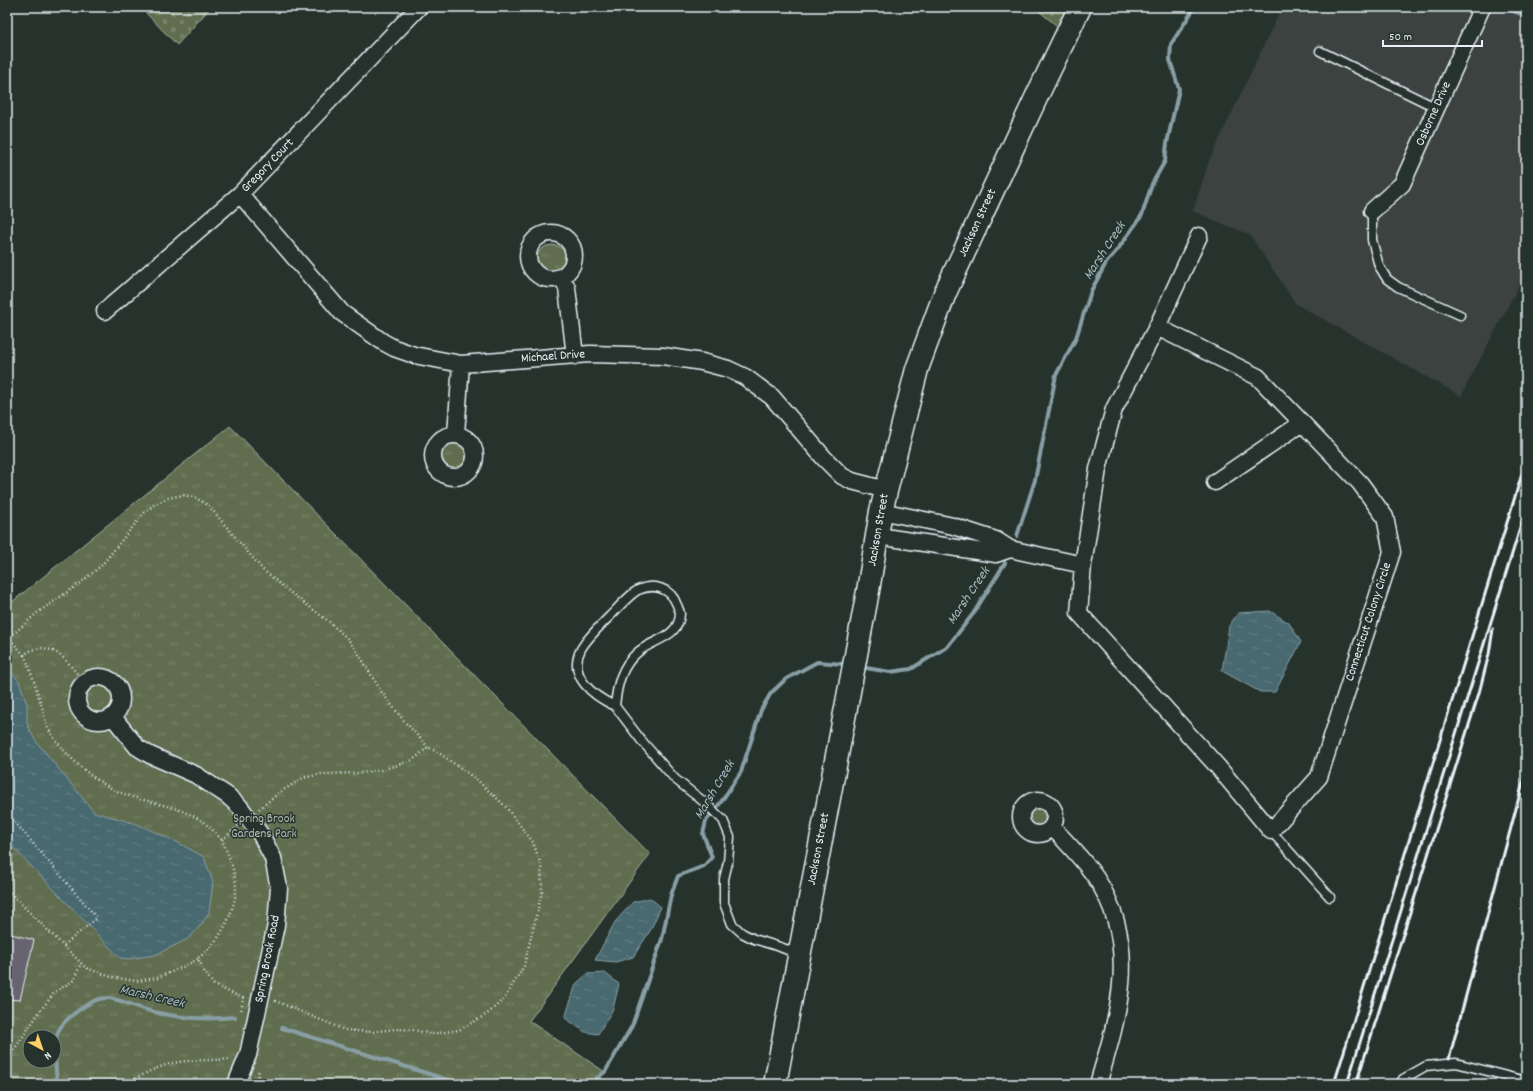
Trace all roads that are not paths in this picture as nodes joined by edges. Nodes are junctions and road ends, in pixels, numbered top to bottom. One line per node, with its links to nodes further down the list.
1 (419, 7): 6 (street, Gregory Court)
2 (1080, 7): 18 (street, Jackson Street)
3 (1482, 7): 5 (street, Osborne Drive)
4 (1320, 51): 5 (lane)
5 (1437, 108): 7 (street, Osborne Drive)
6 (240, 194): 10 (street, Gregory Court); 14 (street, Michael Drive)
7 (1372, 211): 11 (lane)
8 (1199, 236): 12 (street)
9 (562, 277): 13 (street)
10 (105, 311)
11 (1460, 314)
12 (1157, 327): 15 (street, Connecticut Colony Circle); 22 (street)
13 (575, 356): 14 (street, Michael Drive); 18 (street, Michael Drive)
14 (461, 364): 16 (street)
15 (1302, 423): 17 (street); 26 (street, Connecticut Colony Circle)
16 (456, 434)
17 (1215, 482)
18 (886, 490): 19 (street, Jackson Street)
19 (881, 511): 20 (street, Jackson Street); 21 (street)
20 (878, 536): 21 (street); 28 (street, Jackson Street)
21 (1010, 549): 22 (street)
22 (1083, 564): 26 (street)
23 (615, 706): 23 (lane); 28 (lane)
24 (113, 717): 24 (street); 30 (street, Spring Brook Road)
25 (1052, 827): 32 (street)
26 (1271, 831): 27 (lane)
27 (1330, 897)
28 (799, 954): 31 (street, Jackson Street)
29 (1526, 1081): 33 (lane)
30 (236, 1084)
31 (774, 1084)
32 (1098, 1084)
33 (1400, 1084)

